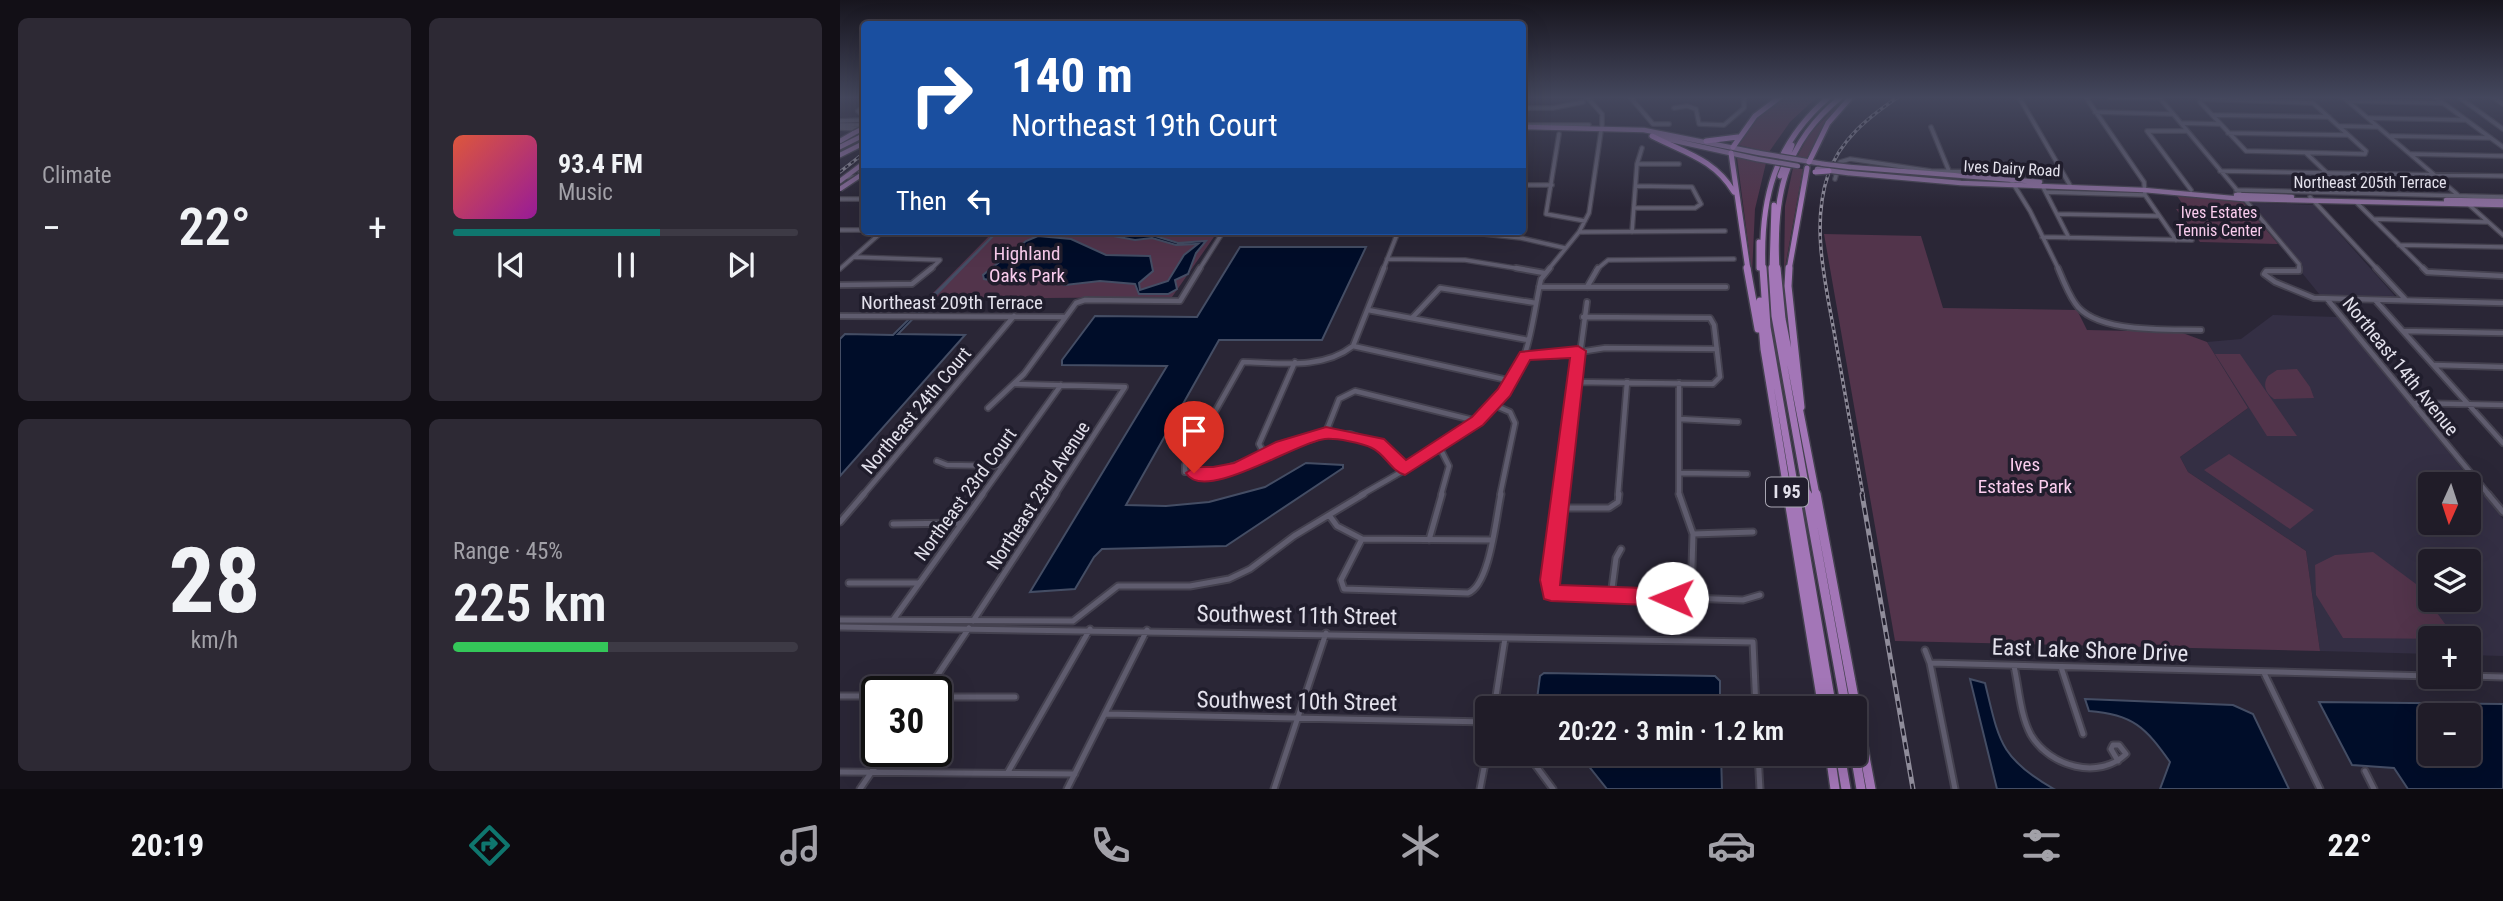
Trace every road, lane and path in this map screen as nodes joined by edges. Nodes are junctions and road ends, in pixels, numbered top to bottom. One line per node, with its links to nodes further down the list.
1 (859, 134): 28 (main road)
2 (1559, 134): 57 (street)
3 (1601, 134): 77 (street)
4 (1640, 134): 22 (main road, Ives Dairy Road)
5 (1656, 134): 26 (main road, Ives Dairy Road)
6 (1741, 134): 24 (highway)
7 (1787, 134): 124 (highway, I 95)
8 (1792, 134): 193 (highway)
9 (1798, 134): 194 (highway)
10 (1803, 134): 141 (highway, I 95)
11 (1823, 134): 32 (highway)
12 (1934, 134): 44 (street)
13 (2040, 134): 58 (street)
14 (2109, 134): 62 (street)
15 (2148, 134): 61 (street)
16 (2189, 134): 45 (street, Northeast 14th Avenue)
17 (2229, 134): 33 (street)
18 (2278, 134): 21 (street)
19 (2387, 134): 23 (street)
20 (2485, 134): 25 (street)
21 (2349, 135): 33 (street)
22 (1652, 136): 31 (main road, Ives Dairy Road); 66 (highway)
23 (2389, 136): 25 (street); 34 (street)
24 (1738, 137): 26 (highway); 31 (highway)
25 (2491, 138): 29 (street)
26 (1706, 141): 31 (main road, Ives Dairy Road)
27 (861, 144): 35 (main road)
28 (840, 147)
29 (2503, 147)
30 (1642, 148): 37 (street)
31 (1732, 150): 40 (main road, Ives Dairy Road, bridge); 40 (main road, Ives Dairy Road, bridge); 66 (highway)
32 (1814, 152): 40 (highway); 41 (highway)
33 (2306, 153): 46 (street)
34 (2411, 154): 36 (street); 49 (street)
35 (840, 155)
36 (2503, 156)
37 (1637, 164): 38 (street); 59 (street)
38 (1679, 164)
39 (861, 165): 51 (main road)
40 (1808, 165): 41 (main road, Ives Dairy Road); 52 (highway)
41 (1819, 166): 42 (main road, Ives Dairy Road, bridge); 43 (highway, bridge); 52 (highway)
42 (1849, 170): 43 (main road, Ives Dairy Road, bridge); 54 (main road, Ives Dairy Road)
43 (1829, 171)
44 (1948, 171): 53 (street); 54 (street)
45 (2220, 171): 46 (street); 65 (street, Northeast 14th Avenue)
46 (2327, 173): 49 (street); 63 (street)
47 (861, 174): 51 (street)
48 (861, 174): 55 (main road, bridge)
49 (2434, 175): 50 (street); 64 (street)
50 (2503, 176)
51 (846, 177): 55 (main road)
52 (1806, 178): 141 (highway)
53 (1835, 179)
54 (2015, 183): 58 (main road, Ives Dairy Road); 60 (main road, Ives Dairy Road); 89 (street)
55 (840, 185)
56 (1526, 185): 57 (street)
57 (1552, 185): 77 (street)
58 (2070, 185): 60 (main road, Ives Dairy Road); 62 (main road, Ives Dairy Road)
59 (1636, 186): 73 (street); 73 (street)
60 (2044, 189): 62 (street); 74 (street)
61 (2191, 190): 62 (main road, Ives Dairy Road); 65 (main road, Ives Dairy Road)
62 (2144, 191): 65 (main road, Ives Dairy Road); 75 (street)
63 (2348, 194): 64 (street, Northeast 205th Terrace); 65 (street, Northeast 205th Terrace)
64 (2456, 194): 70 (street, Northeast 205th Terrace); 72 (street)
65 (2240, 195): 69 (main road, Ives Dairy Road); 106 (street, Northeast 14th Avenue)
66 (1735, 196): 124 (highway)
67 (840, 199): 68 (street)
68 (861, 199)
69 (2312, 199): 71 (main road, Ives Dairy Road); 72 (main road, Ives Dairy Road); 108 (street)
70 (2503, 201): 72 (main road, Ives Dairy Road)
71 (2356, 202): 72 (main road, Ives Dairy Road); 76 (street)
72 (2466, 202): 78 (street)
73 (1634, 208): 83 (street)
74 (2057, 214): 75 (street); 90 (street)
75 (2159, 216): 91 (street)
76 (2372, 219): 78 (street); 93 (street)
77 (1585, 221): 82 (street)
78 (2487, 222): 88 (street)
79 (840, 230): 80 (street)
80 (861, 230)
81 (1725, 231): 83 (street)
82 (1579, 232): 83 (street); 95 (street)
83 (1632, 232)
84 (879, 235): 96 (street)
85 (1221, 235): 115 (street)
86 (1397, 235): 97 (street)
87 (1505, 235): 95 (street)
88 (2503, 236)
89 (2042, 237): 90 (street); 118 (street)
90 (2069, 238): 91 (street)
91 (2176, 240): 92 (street)
92 (2192, 240)
93 (2398, 245): 94 (street); 101 (street)
94 (2503, 247)
95 (1565, 248): 100 (street)
96 (854, 257): 99 (street); 102 (street)
97 (1387, 259): 100 (street); 112 (street)
98 (1734, 259): 104 (street)
99 (840, 270)
100 (1544, 273): 103 (street)
101 (2503, 276)
102 (840, 285)
103 (1539, 287): 104 (street); 110 (street)
104 (1587, 287): 105 (street)
105 (1726, 287)
106 (2327, 298): 107 (street); 136 (street, Northeast 14th Avenue)
107 (2375, 299): 108 (street); 119 (street)
108 (2405, 300): 111 (street)
109 (1587, 302): 117 (street)
110 (1536, 303): 116 (street); 121 (street)
111 (2503, 303)
112 (1368, 310): 116 (street); 122 (street)
113 (840, 316): 114 (street, Northeast 209th Terrace)
114 (1014, 316): 115 (street, Northeast 209th Terrace); 157 (street, Northeast 24th Court)
115 (1065, 317): 134 (street)
116 (1413, 317): 121 (street)
117 (1583, 317): 123 (street); 125 (street)
118 (2201, 330)
119 (2403, 331): 120 (street); 128 (street)
120 (2503, 333)
121 (1528, 340): 126 (street)
122 (1353, 346): 127 (street); 130 (street)
123 (1717, 349): 125 (street); 133 (street)
124 (1764, 349): 192 (highway, I 95)
125 (1578, 351): 126 (street); 131 (street)
126 (1525, 355): 130 (street)
127 (1295, 361): 148 (street); 148 (street)
128 (2434, 365): 129 (street); 137 (street)
129 (2503, 367)
130 (1512, 381): 138 (street)
131 (1575, 382): 132 (street); 154 (street)
132 (1628, 383): 133 (street); 154 (street)
133 (1679, 383): 142 (street)
134 (1015, 384): 135 (street); 140 (street)
135 (1061, 384): 150 (street, Northeast 23rd Court); 173 (street, Northeast 23rd Avenue)
136 (2413, 402): 137 (street); 155 (street, Northeast 14th Avenue)
137 (2468, 404): 139 (street); 146 (street)
138 (1494, 405): 143 (street); 164 (street)
139 (2503, 405)
140 (988, 408)
141 (1800, 415): 223 (highway, I 95)
142 (1680, 419): 144 (street); 152 (street)
143 (1477, 421): 145 (street); 147 (street)
144 (1738, 422)
145 (1326, 432): 148 (street); 151 (street)
146 (2503, 442)
147 (1440, 448): 151 (street); 163 (street)
148 (1265, 455)
149 (937, 461): 150 (street)
150 (1003, 466): 158 (street, Northeast 23rd Court)
151 (1405, 469): 156 (street)
152 (1680, 473): 153 (street); 161 (street)
153 (1747, 474)
154 (1559, 508): 169 (street)
155 (2503, 512)
156 (1329, 515): 162 (street); 173 (street)
157 (840, 522)
158 (961, 523): 159 (street); 167 (street, Northeast 23rd Court)
159 (893, 524)
160 (1753, 532): 161 (street)
161 (1693, 534): 170 (street)
162 (1362, 539): 163 (street); 164 (street)
163 (1429, 540): 164 (street)
164 (1491, 540)
165 (1621, 549): 169 (street)
166 (849, 583): 167 (street)
167 (919, 583): 172 (street, Northeast 23rd Court)
168 (1760, 595): 170 (street)
169 (1611, 596): 170 (street)
170 (1691, 598)
171 (840, 620): 172 (street)
172 (892, 621): 173 (street)
173 (971, 625): 174 (street, Southwest 11th Street); 175 (street, Southwest 11th Street); 184 (street, Northeast 23rd Avenue)
174 (840, 627)
175 (1090, 629): 176 (street, Southwest 11th Street); 212 (street)
176 (1147, 630): 177 (street, Southwest 11th Street); 197 (street)
177 (1326, 633): 178 (street, Southwest 11th Street); 198 (street)
178 (1505, 638): 190 (street); 191 (street, Southwest 11th Street)
179 (1926, 649): 180 (street)
180 (1930, 663): 181 (street, East Lake Shore Drive); 224 (street)
181 (2014, 666): 182 (street, East Lake Shore Drive); 201 (street)
182 (2061, 667): 183 (street, East Lake Shore Drive); 200 (street)
183 (2264, 672): 185 (street, East Lake Shore Drive); 225 (street)
184 (937, 676)
185 (2418, 676)
186 (2481, 676): 187 (street)
187 (2503, 677)
188 (840, 696): 189 (street)
189 (861, 696)
190 (1496, 696)
191 (1755, 696)
192 (1820, 696)
193 (1830, 696)
194 (1844, 696)
195 (952, 697): 196 (street)
196 (1015, 697)
197 (1106, 714): 198 (street, Southwest 10th Street); 213 (street)
198 (1297, 718): 199 (street, Southwest 10th Street); 216 (street)
199 (1475, 722)
200 (2083, 734)
201 (2118, 761)
202 (1484, 766): 217 (street)
203 (1536, 766): 218 (street)
204 (1759, 766): 219 (street)
205 (1832, 766): 220 (highway)
206 (1842, 766): 221 (highway)
207 (1857, 766): 222 (highway)
208 (875, 767): 211 (street)
209 (2365, 771): 226 (street)
210 (840, 772): 211 (street)
211 (871, 772): 212 (street); 214 (street)
212 (1008, 773): 213 (street)
213 (1075, 774): 215 (street)
214 (860, 789)
215 (1067, 789)
216 (1273, 789)
217 (1480, 789)
218 (1553, 789)
219 (1760, 789)
220 (1835, 789)
221 (1846, 789)
222 (1861, 789)
223 (1871, 789)
224 (1955, 789)
225 (2320, 789)
226 (2374, 789)

